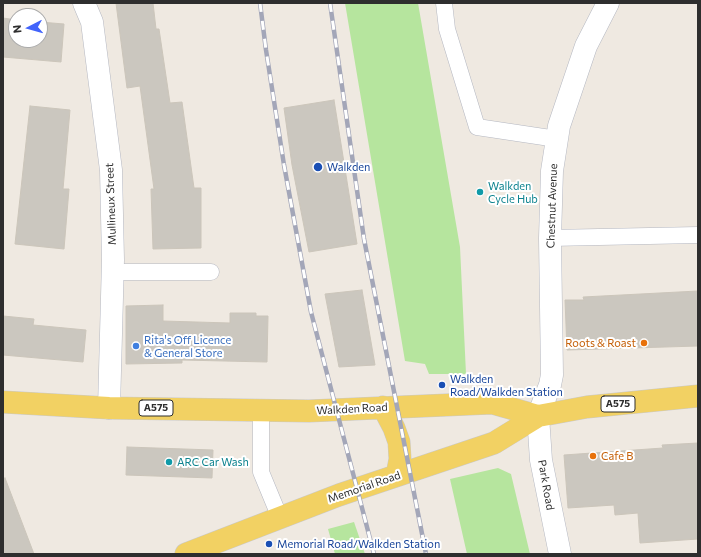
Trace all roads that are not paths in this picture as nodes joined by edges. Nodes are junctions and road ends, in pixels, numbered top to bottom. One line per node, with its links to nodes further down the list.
1 (84, 3): 7 (street, Mullineux Street)
2 (444, 3): 4 (lane)
3 (608, 3): 4 (street, Chestnut Avenue)
4 (557, 139): 6 (street, Chestnut Avenue)
5 (698, 234): 6 (lane)
6 (550, 238): 14 (street, Chestnut Avenue)
7 (112, 272): 8 (lane); 12 (street, Mullineux Street)
8 (211, 272)
9 (698, 396): 14 (main road, Walkden Road / A575)
10 (3, 402): 12 (main road, Walkden Road / A575)
11 (383, 407): 13 (main road, Walkden Road / A575); 14 (main road, Walkden Road / A575); 15 (main road)
12 (109, 408): 13 (main road, Walkden Road / A575)
13 (261, 410): 16 (lane)
14 (538, 416): 15 (main road, Memorial Road / A575); 18 (street, Park Road)
15 (397, 475): 16 (main road, Memorial Road / A575)
16 (280, 518): 17 (main road, Memorial Road / A575)
17 (186, 554)
18 (560, 554)

